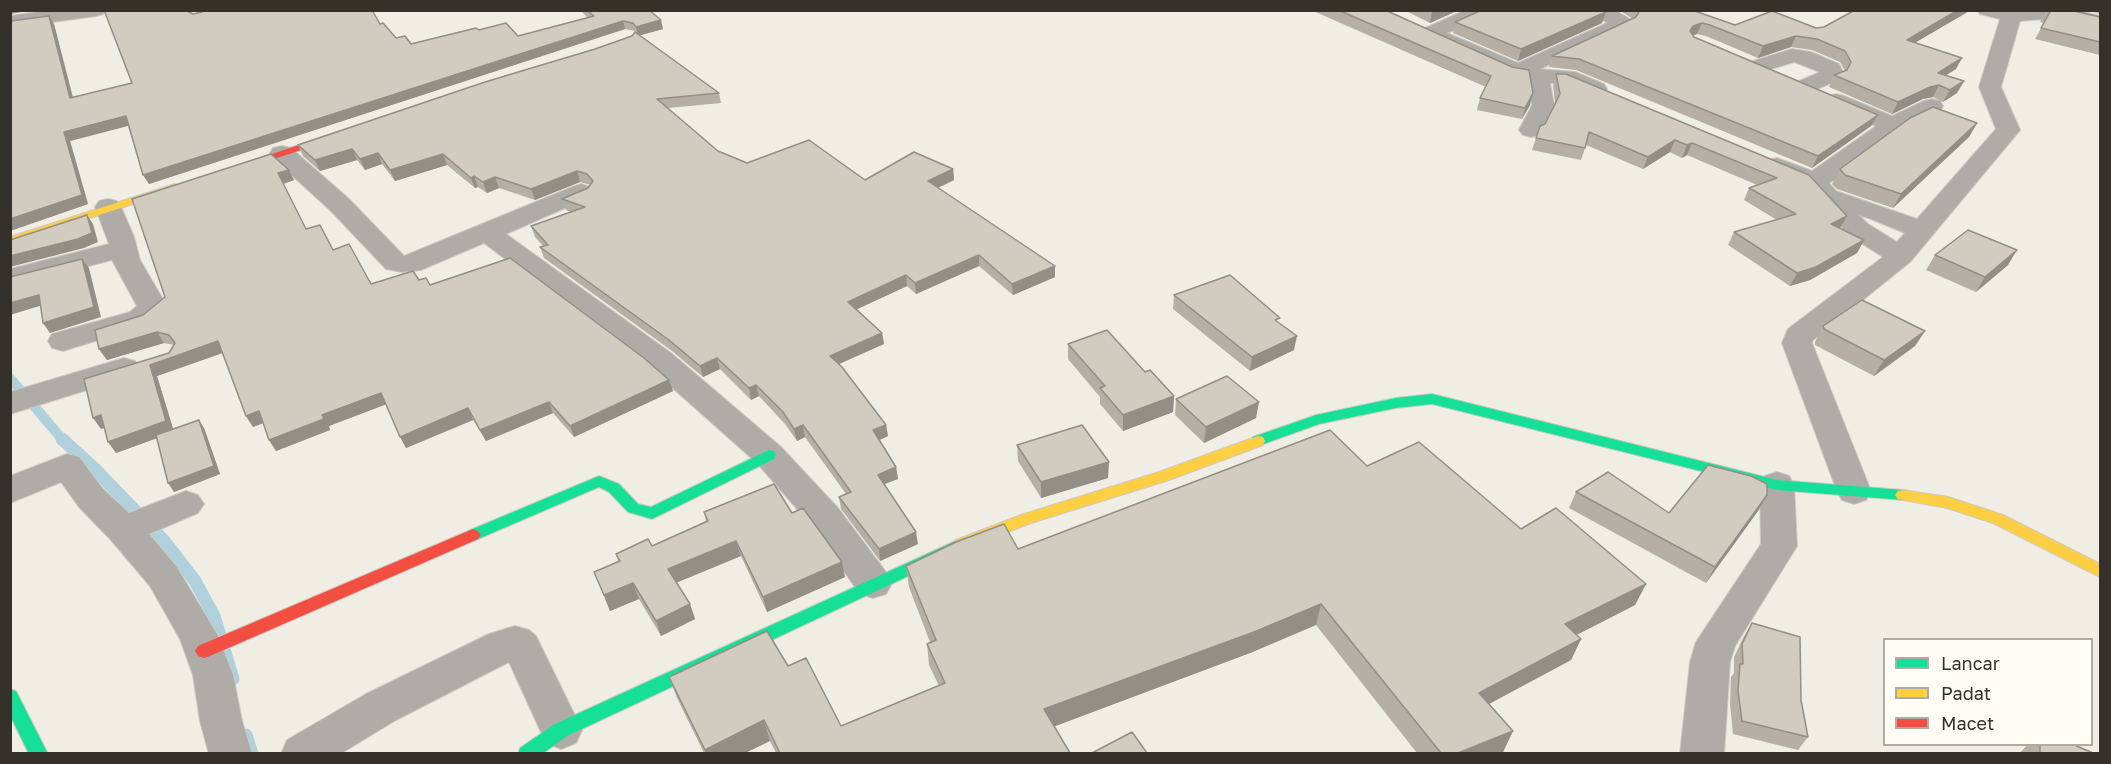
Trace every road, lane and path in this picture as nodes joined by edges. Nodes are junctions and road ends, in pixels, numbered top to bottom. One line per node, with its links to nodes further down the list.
1 (96, 10): 5 (street)
2 (1484, 10): 8 (street)
3 (1598, 10): 9 (street)
4 (1999, 13): 6 (street); 23 (street)
5 (10, 22)
6 (2100, 22)
7 (1409, 24): 8 (street)
8 (1430, 33): 9 (street)
9 (1528, 74): 11 (street); 15 (street)
10 (1805, 87): 10 (street); 13 (street)
11 (1620, 99)
12 (1932, 106): 13 (street)
13 (1893, 125): 20 (street)
14 (352, 130): 16 (street)
15 (1531, 130)
16 (282, 153): 18 (street); 24 (street)
17 (1760, 159): 20 (street)
18 (216, 174)
19 (188, 183): 22 (street)
20 (1822, 189): 23 (street); 27 (street)
21 (581, 192): 24 (street)
22 (108, 207): 25 (street); 26 (street)
23 (1921, 230): 27 (street)
24 (486, 232): 32 (street)
25 (10, 241)
26 (123, 249): 28 (street); 29 (street)
27 (1900, 256): 35 (street)
28 (10, 278)
29 (63, 341)
30 (154, 359): 31 (street)
31 (10, 403)
32 (769, 455): 39 (street); 40 (street)
33 (1777, 485): 35 (street); 39 (street); 47 (street)
34 (10, 490): 37 (street)
35 (1854, 490): 38 (street)
36 (186, 504): 37 (street)
37 (130, 527): 40 (street)
38 (2100, 571)
39 (873, 583): 42 (street)
40 (204, 651): 44 (street)
41 (10, 696): 43 (street)
42 (561, 730): 45 (street); 46 (street)
43 (39, 753)
44 (231, 753)
45 (302, 753)
46 (527, 753)
47 (1702, 753)

